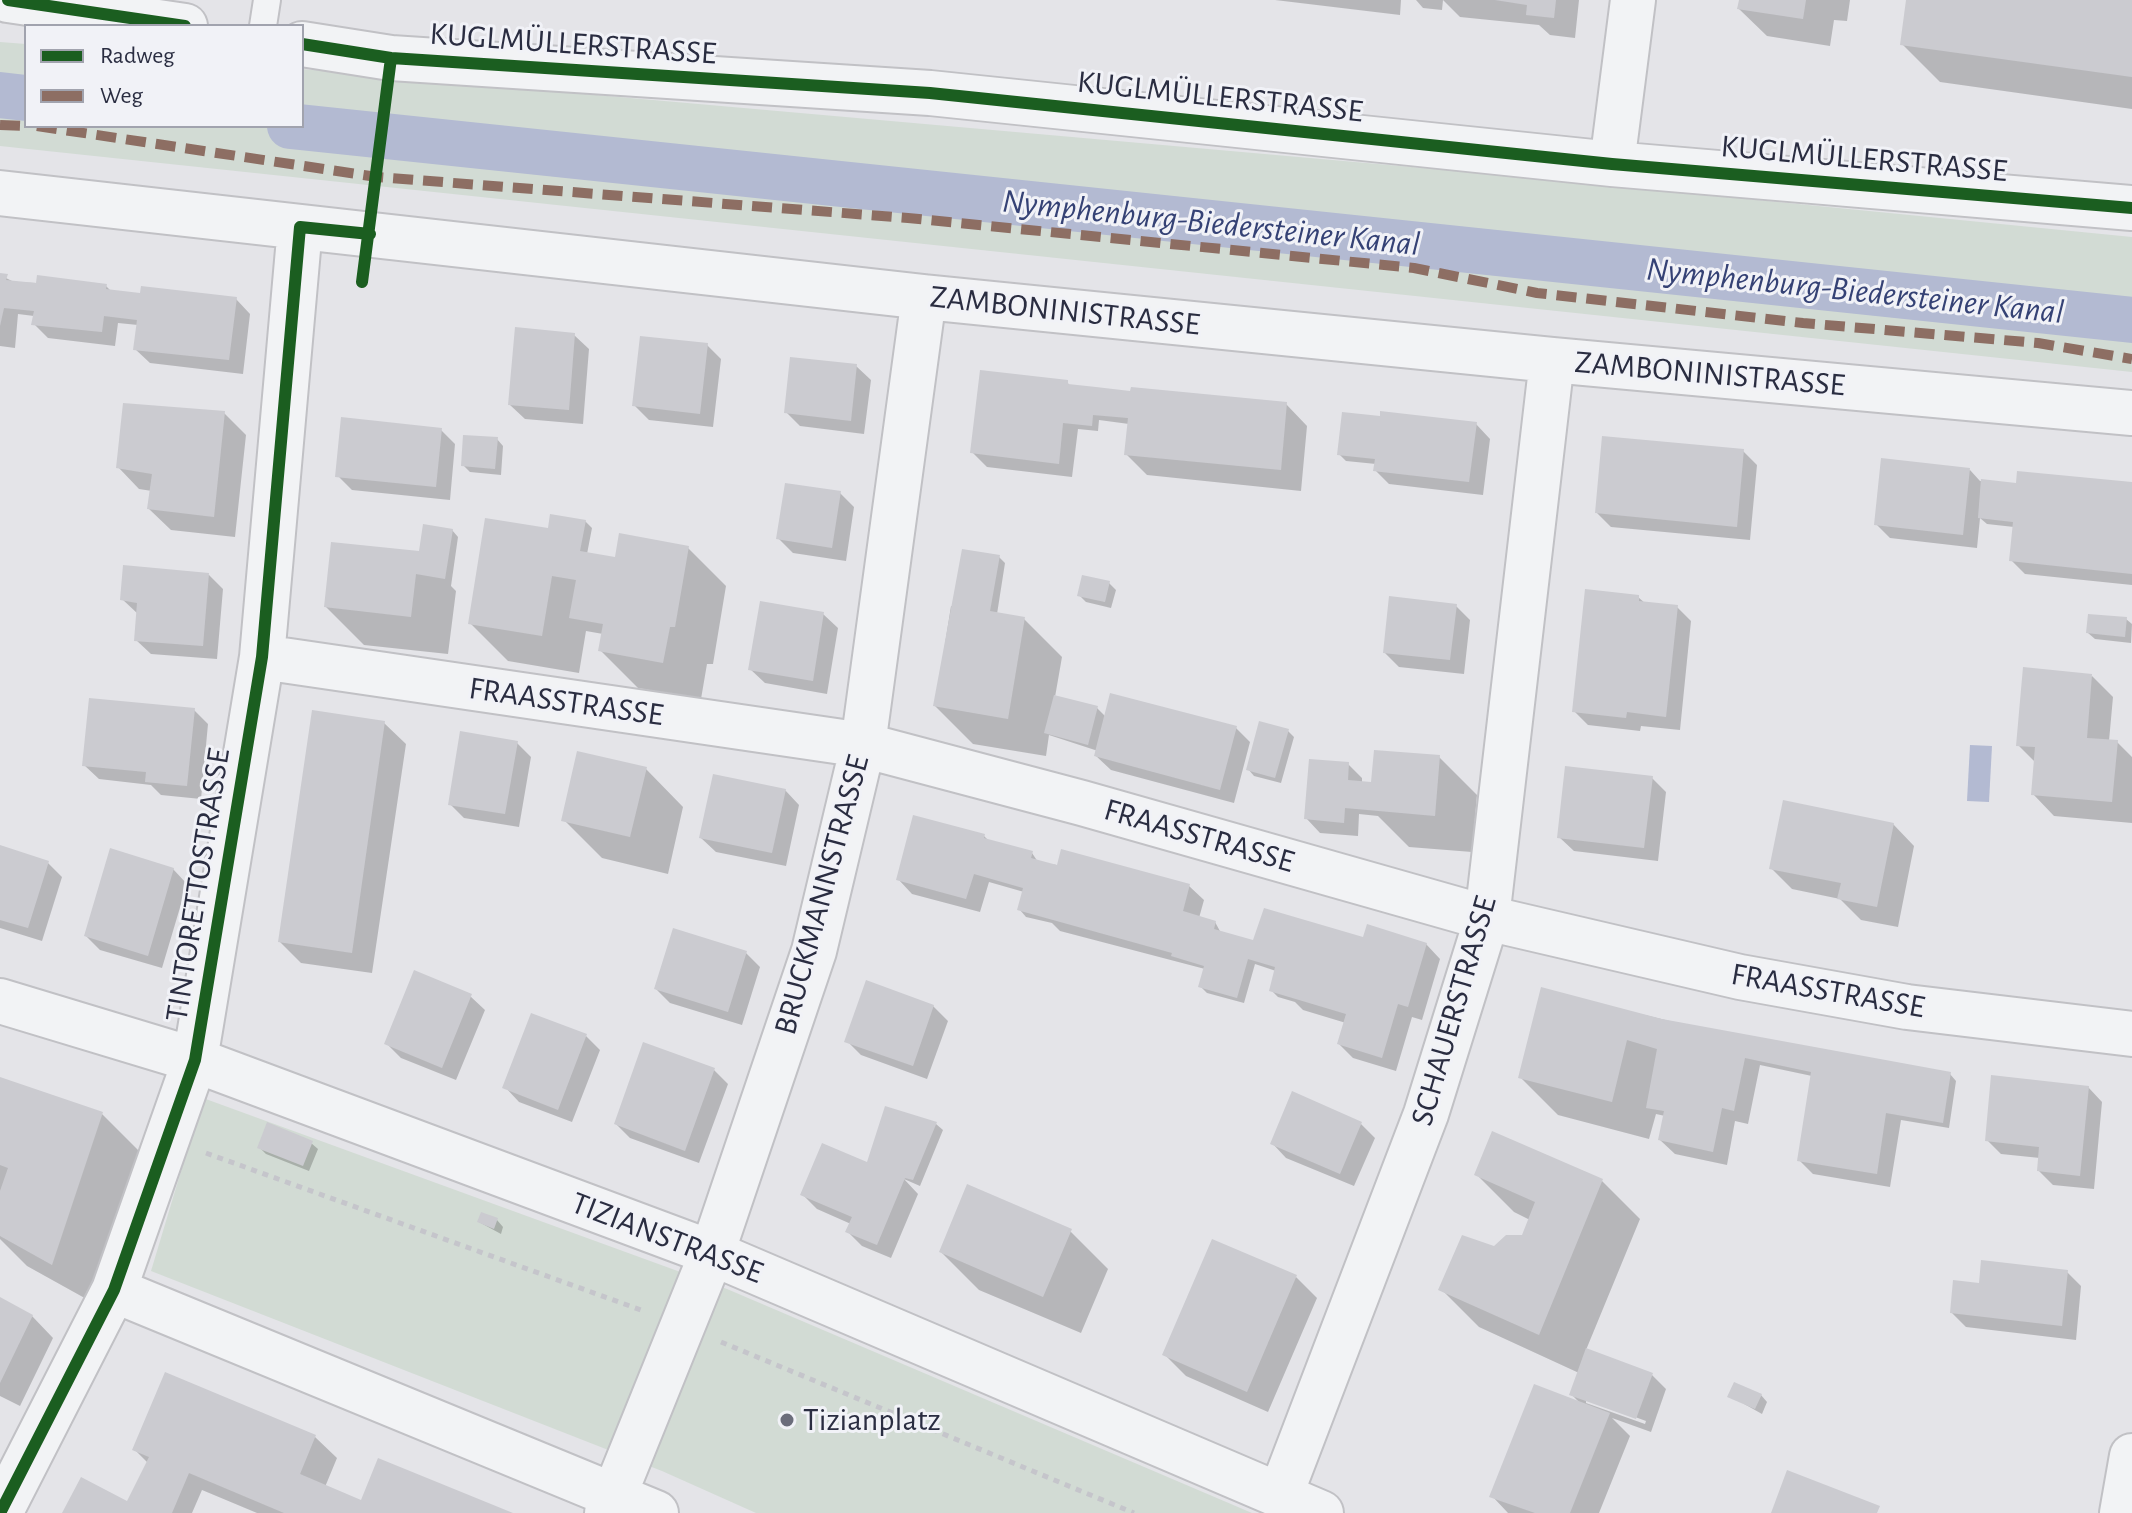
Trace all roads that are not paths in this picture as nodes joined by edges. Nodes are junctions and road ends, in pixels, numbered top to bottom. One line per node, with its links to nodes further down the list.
1 (8, 0): 4 (street)
2 (267, 0): 5 (lane)
3 (1633, 0): 7 (street)
4 (171, 24)
5 (263, 24)
6 (304, 44): 7 (street, KUGLMÜLLERSTRASSE)
7 (1612, 164): 9 (street, KUGLMÜLLERSTRASSE)
8 (0, 193): 10 (street, ZAMBONINISTRASSE)
9 (2132, 208)
10 (300, 227): 11 (street, ZAMBONINISTRASSE); 14 (street, TINTORETTOSTRASSE)
11 (924, 297): 12 (street, ZAMBONINISTRASSE); 15 (street, BRUCKMANNSTRASSE)
12 (1552, 360): 13 (street, ZAMBONINISTRASSE); 16 (street, SCHAUERSTRASSE)
13 (2132, 413)
14 (262, 657): 15 (street, FRAASSTRASSE); 19 (street, TINTORETTOSTRASSE)
15 (863, 745): 16 (street, FRAASSTRASSE); 20 (street, BRUCKMANNSTRASSE)
16 (1487, 918): 18 (street, FRAASSTRASSE); 23 (street, SCHAUERSTRASSE)
17 (0, 1001): 19 (street, TIZIANSTRASSE)
18 (2132, 1034)
19 (195, 1060): 20 (street, TIZIANSTRASSE); 21 (street, TINTORETTOSTRASSE)
20 (712, 1253): 23 (street, TIZIANSTRASSE); 24 (street, BRUCKMANNSTRASSE)
21 (114, 1290): 24 (street); 25 (street, TINTORETTOSTRASSE)
22 (2132, 1456): 28 (street)
23 (1280, 1496): 27 (street, TIZIANSTRASSE)
24 (610, 1504): 26 (street)
25 (0, 1513)
26 (656, 1513)
27 (1321, 1513)
28 (2122, 1513)

